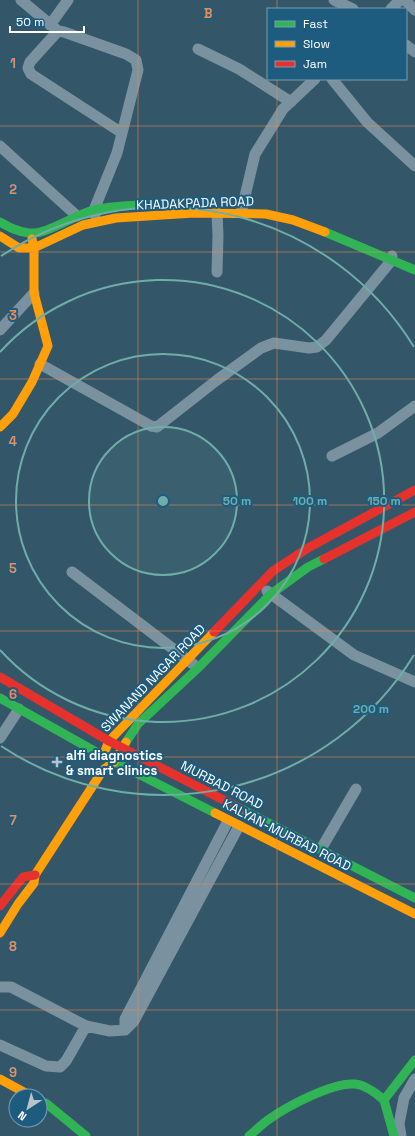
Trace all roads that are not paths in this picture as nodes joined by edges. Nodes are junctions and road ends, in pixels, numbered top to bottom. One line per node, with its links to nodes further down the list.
1 (21, 0): 9 (street)
2 (68, 0): 9 (street)
3 (334, 0): 6 (street)
4 (400, 0): 7 (street)
5 (405, 0): 8 (street)
6 (350, 8)
7 (392, 8)
8 (415, 10)
9 (54, 28): 14 (street); 14 (street)
10 (198, 49): 13 (street)
11 (314, 80): 13 (street)
12 (333, 80): 16 (street)
13 (290, 102): 20 (street)
14 (122, 133): 24 (street)
15 (0, 146): 23 (street)
16 (415, 166)
17 (187, 203): 18 (main road, KHADAKPADA ROAD)
18 (175, 204): 19 (main road, KHADAKPADA ROAD); 22 (main road)
19 (135, 206): 24 (main road, KHADAKPADA ROAD); 25 (main road)
20 (240, 206): 21 (main road, KHADAKPADA ROAD); 31 (main road, KHADAKPADA ROAD)
21 (217, 213): 22 (main road, KHADAKPADA ROAD); 34 (street)
22 (175, 215): 25 (main road, KHADAKPADA ROAD)
23 (77, 216): 24 (main road, KHADAKPADA ROAD); 28 (main road, KHADAKPADA ROAD)
24 (95, 216): 25 (main road, KHADAKPADA ROAD); 30 (main road, KHADAKPADA ROAD)
25 (136, 217)
26 (0, 222): 27 (main road)
27 (10, 227): 28 (main road); 29 (main road)
28 (30, 233): 30 (main road)
29 (3, 238): 30 (main road)
30 (34, 248): 35 (main road)
31 (392, 257): 32 (main road, KHADAKPADA ROAD); 33 (main road, KHADAKPADA ROAD); 37 (street)
32 (415, 261)
33 (415, 270)
34 (217, 272)
35 (34, 293): 36 (street); 37 (main road)
36 (0, 330)
37 (40, 364): 39 (main road)
38 (415, 406): 40 (street)
39 (0, 427)
40 (332, 456)
41 (415, 490): 43 (main road, SWANAND NAGAR ROAD)
42 (415, 512): 44 (main road, SWANAND NAGAR ROAD)
43 (299, 554): 44 (main road); 46 (main road, SWANAND NAGAR ROAD)
44 (308, 567): 47 (main road, SWANAND NAGAR ROAD)
45 (72, 572): 50 (street)
46 (261, 585): 47 (street); 48 (main road, SWANAND NAGAR ROAD)
47 (270, 594): 49 (main road, SWANAND NAGAR ROAD); 53 (street)
48 (216, 631): 49 (main road); 50 (main road, SWANAND NAGAR ROAD)
49 (225, 640): 51 (main road, SWANAND NAGAR ROAD)
50 (188, 659): 51 (street); 57 (main road, SWANAND NAGAR ROAD)
51 (198, 668): 58 (main road, SWANAND NAGAR ROAD)
52 (0, 678): 57 (main road, MURBAD ROAD)
53 (415, 682)
54 (0, 698): 55 (main road, KALYAN-MURBAD ROAD)
55 (19, 709): 56 (street); 59 (main road, KALYAN-MURBAD ROAD)
56 (0, 738)
57 (109, 741): 58 (main road, MURBAD ROAD); 59 (main road, SWANAND NAGAR ROAD)
58 (122, 748): 60 (main road, SWANAND NAGAR ROAD); 65 (main road, MURBAD ROAD)
59 (103, 756): 60 (main road, KALYAN-MURBAD ROAD); 61 (main road, SWANAND NAGAR ROAD)
60 (114, 762): 61 (main road, SWANAND NAGAR ROAD); 63 (main road, KALYAN-MURBAD ROAD)
61 (103, 770): 66 (main road)
62 (356, 789): 65 (street)
63 (228, 820): 64 (main road, KALYAN-MURBAD ROAD); 75 (street)
64 (239, 826): 68 (main road, KALYAN-MURBAD ROAD); 75 (street)
65 (321, 849): 67 (main road, MURBAD ROAD)
66 (35, 875): 70 (main road); 71 (main road)
67 (374, 878): 68 (main road); 69 (main road, MURBAD ROAD)
68 (367, 890): 73 (main road, KALYAN-MURBAD ROAD)
69 (415, 898)
70 (1, 902): 71 (street); 72 (street)
71 (18, 904): 72 (main road)
72 (12, 914): 74 (main road)
73 (415, 914)
74 (0, 933)
75 (160, 961): 77 (street)
76 (0, 987): 77 (street)
77 (86, 1026): 78 (street)
78 (0, 1045)
79 (415, 1060): 83 (main road)
80 (0, 1079): 82 (main road)
81 (415, 1079): 88 (street)
82 (16, 1088)
83 (384, 1100): 86 (main road); 87 (main road)
84 (48, 1105): 85 (main road)
85 (86, 1136)
86 (249, 1136)
87 (394, 1136)
88 (401, 1136)

